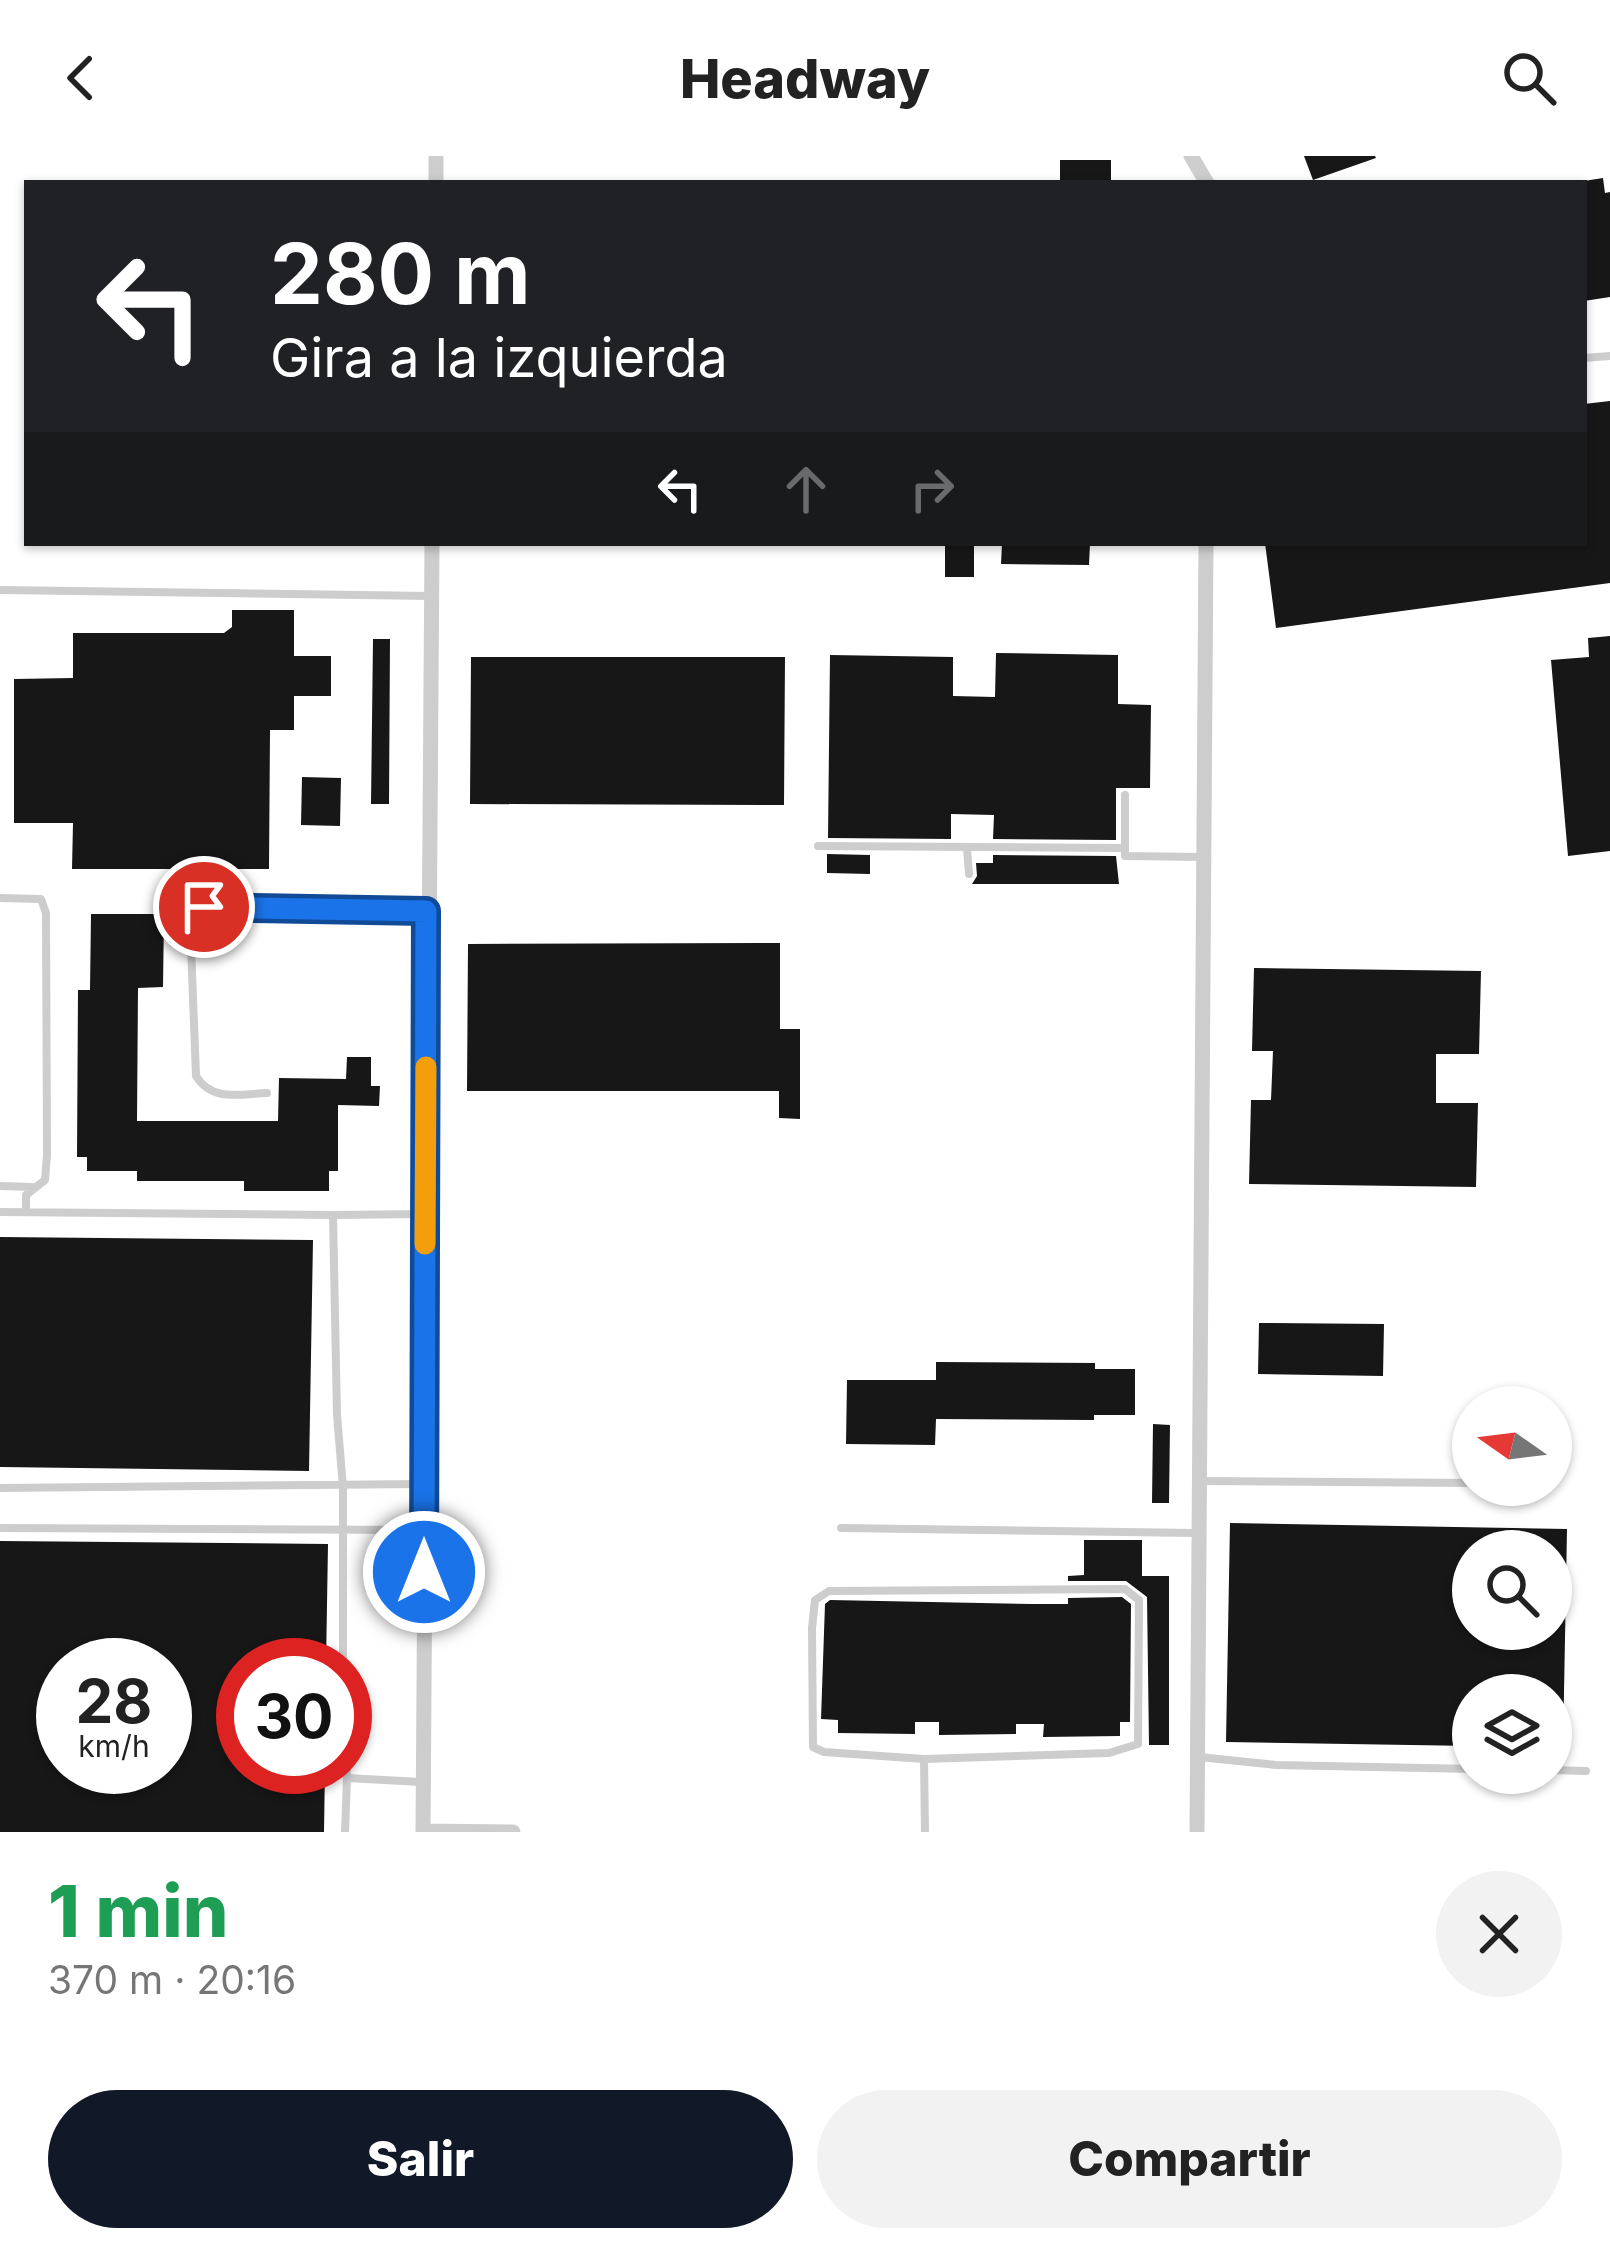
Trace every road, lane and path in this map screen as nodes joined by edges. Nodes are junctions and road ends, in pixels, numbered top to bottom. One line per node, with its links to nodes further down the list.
1 (432, 546): 4 (street)
2 (1206, 546): 9 (street)
3 (0, 590): 4 (lane)
4 (431, 596): 12 (street)
5 (1125, 795): 7 (lane)
6 (818, 846): 8 (lane)
7 (1125, 848): 8 (lane); 9 (lane)
8 (967, 849): 10 (lane)
9 (1204, 857): 20 (street)
10 (969, 874)
11 (0, 898): 15 (lane)
12 (426, 911): 13 (lane); 18 (street)
13 (267, 1093)
14 (0, 1186): 15 (lane)
15 (34, 1187): 17 (lane)
16 (0, 1211): 17 (lane)
17 (26, 1212): 19 (lane)
18 (425, 1214): 19 (lane); 22 (street)
19 (333, 1215): 23 (lane)
20 (1198, 1480): 21 (lane); 29 (street)
21 (1452, 1483)
22 (424, 1484): 23 (lane); 28 (street)
23 (343, 1487): 24 (lane); 27 (lane)
24 (0, 1489)
25 (0, 1528): 27 (lane)
26 (841, 1528): 29 (lane)
27 (344, 1530): 28 (lane); 30 (lane)
28 (424, 1530): 37 (street)
29 (1198, 1533): 31 (street)
30 (343, 1638)
31 (1198, 1757): 33 (lane); 43 (street)
32 (924, 1759): 32 (lane); 42 (lane)
33 (1452, 1768)
34 (1572, 1771): 35 (lane)
35 (1586, 1771)
36 (372, 1779): 37 (lane)
37 (423, 1782): 39 (street)
38 (346, 1794): 40 (lane)
39 (423, 1831): 41 (street)
40 (345, 1832)
41 (513, 1832)
42 (925, 1832)
43 (1197, 1832)

